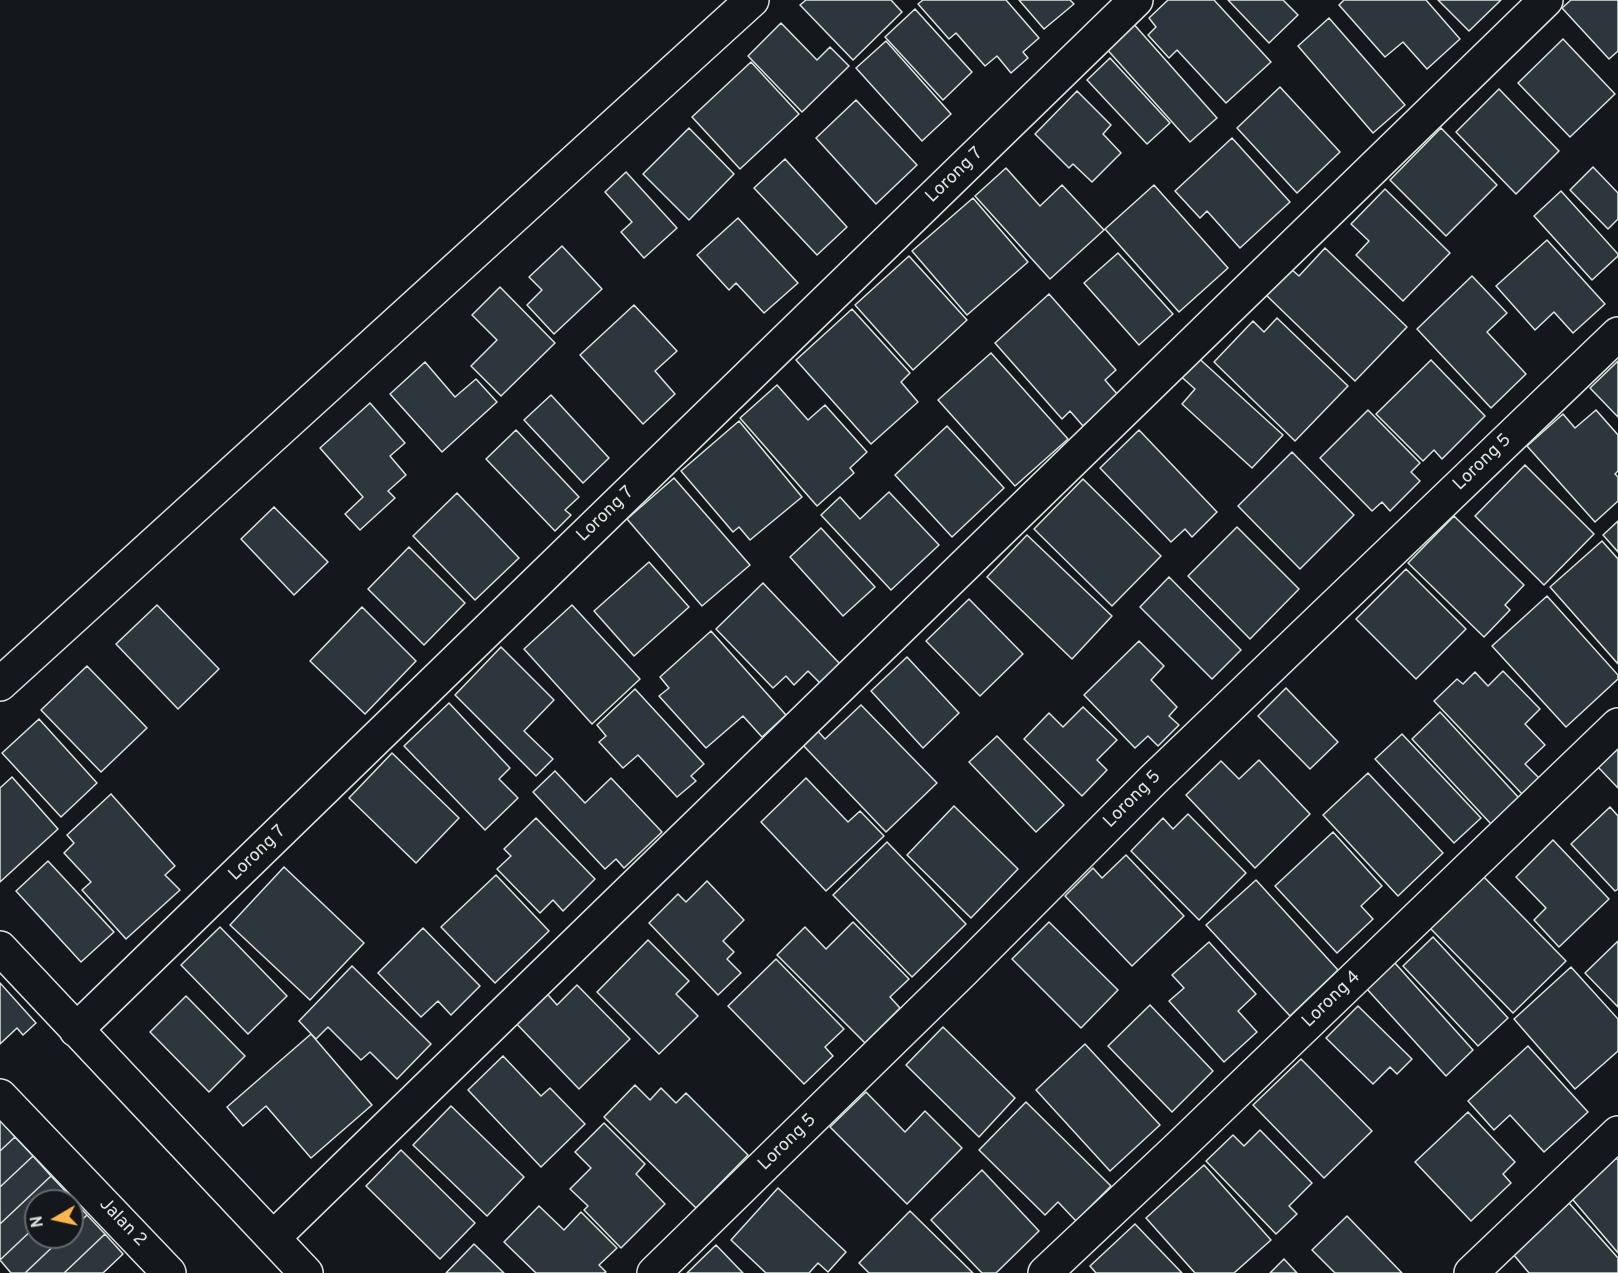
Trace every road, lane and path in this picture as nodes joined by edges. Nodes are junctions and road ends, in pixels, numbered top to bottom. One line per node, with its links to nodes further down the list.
1 (752, 0): 5 (street)
2 (1136, 0): 8 (street, Lorong 7)
3 (1546, 0): 11 (street)
4 (1618, 334): 14 (street, Lorong 5)
5 (0, 684)
6 (1618, 725): 15 (street, Lorong 4)
7 (0, 948): 8 (street)
8 (76, 1030): 11 (street)
9 (0, 1096): 12 (street, Jalan 2)
10 (1618, 1133): 16 (street)
11 (274, 1237): 13 (street)
12 (169, 1273)
13 (306, 1273)
14 (654, 1273)
15 (1045, 1273)
16 (1471, 1273)

